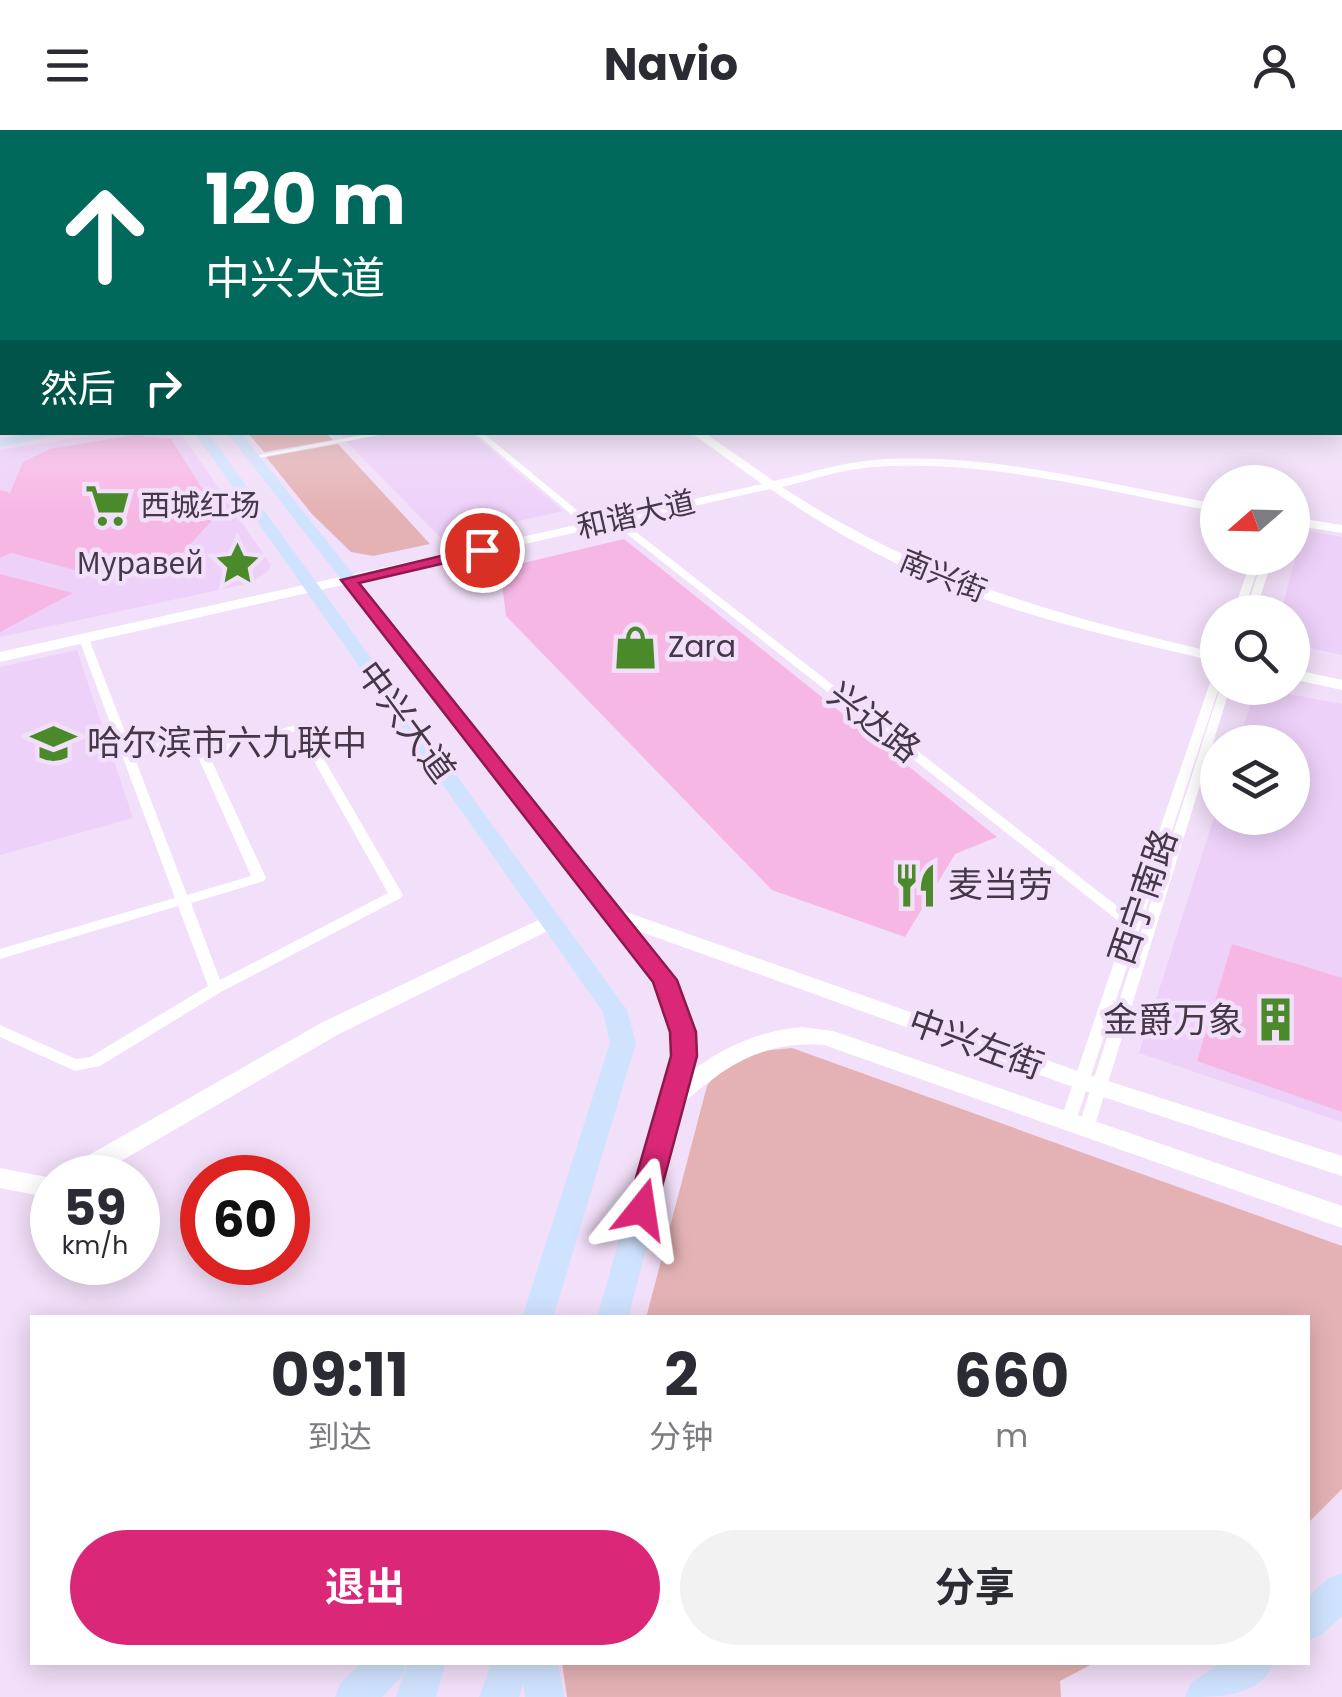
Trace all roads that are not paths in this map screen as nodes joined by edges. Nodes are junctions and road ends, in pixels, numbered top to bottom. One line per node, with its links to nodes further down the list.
1 (47, 435): 8 (main road)
2 (202, 435): 17 (main road, 中兴大道)
3 (235, 435): 9 (main road, 中兴大道)
4 (375, 435): 9 (street)
5 (482, 435): 12 (street)
6 (700, 435): 10 (main road, 南兴街)
7 (714, 435): 10 (main road, 南兴街)
8 (0, 443)
9 (253, 457): 16 (main road, 中兴大道)
10 (775, 480): 11 (main road, 和谐大道); 12 (main road, 和谐大道); 13 (main road, 和谐大道); 19 (main road, 南兴街); 21 (main road, 南兴街)
11 (1200, 502)
12 (581, 518): 16 (main road, 和谐大道)
13 (616, 520): 16 (main road, 和谐大道); 34 (street, 兴达路)
14 (1310, 521): 15 (main road)
15 (1342, 526)
16 (345, 576): 17 (main road, 和谐大道); 32 (main road, 中兴大道)
17 (306, 585): 18 (main road, 和谐大道); 20 (main road, 和谐大道); 33 (main road, 中兴大道)
18 (84, 639): 22 (main road, 和谐大道); 30 (street)
19 (1200, 644)
20 (0, 647)
21 (1200, 654)
22 (0, 657)
23 (1310, 668): 24 (main road)
24 (1342, 674)
25 (1310, 678): 26 (main road)
26 (1342, 685)
27 (1208, 705): 34 (street, 西宁南路)
28 (1219, 705): 38 (street, 西宁南路)
29 (202, 753): 30 (street); 31 (street); 36 (street)
30 (128, 754): 31 (street)
31 (183, 900): 35 (street); 36 (street)
32 (612, 914): 38 (main road, 中兴左街); 39 (main road, 中兴大道)
33 (551, 921): 41 (main road); 46 (main road, 中兴大道)
34 (1133, 925): 38 (street, 西宁南路)
35 (0, 954)
36 (216, 988): 37 (street)
37 (0, 1031)
38 (1090, 1084): 40 (street, 西宁南路); 42 (main road, 中兴左街)
39 (672, 1100): 40 (main road, 中兴左街); 47 (main road, 中兴大道)
40 (1077, 1124): 45 (main road, 中兴左街)
41 (110, 1155)
42 (1342, 1166)
43 (0, 1178): 44 (main road)
44 (30, 1184)
45 (1342, 1217)
46 (538, 1315)
47 (613, 1315)
48 (1342, 1591): 49 (main road)
49 (1310, 1620)
50 (385, 1665): 55 (main road)
51 (426, 1665): 56 (main road)
52 (510, 1665): 57 (main road)
53 (539, 1665): 58 (main road)
54 (1252, 1665): 59 (main road)
55 (355, 1697)
56 (416, 1697)
57 (499, 1697)
58 (545, 1697)
59 (1204, 1697)

